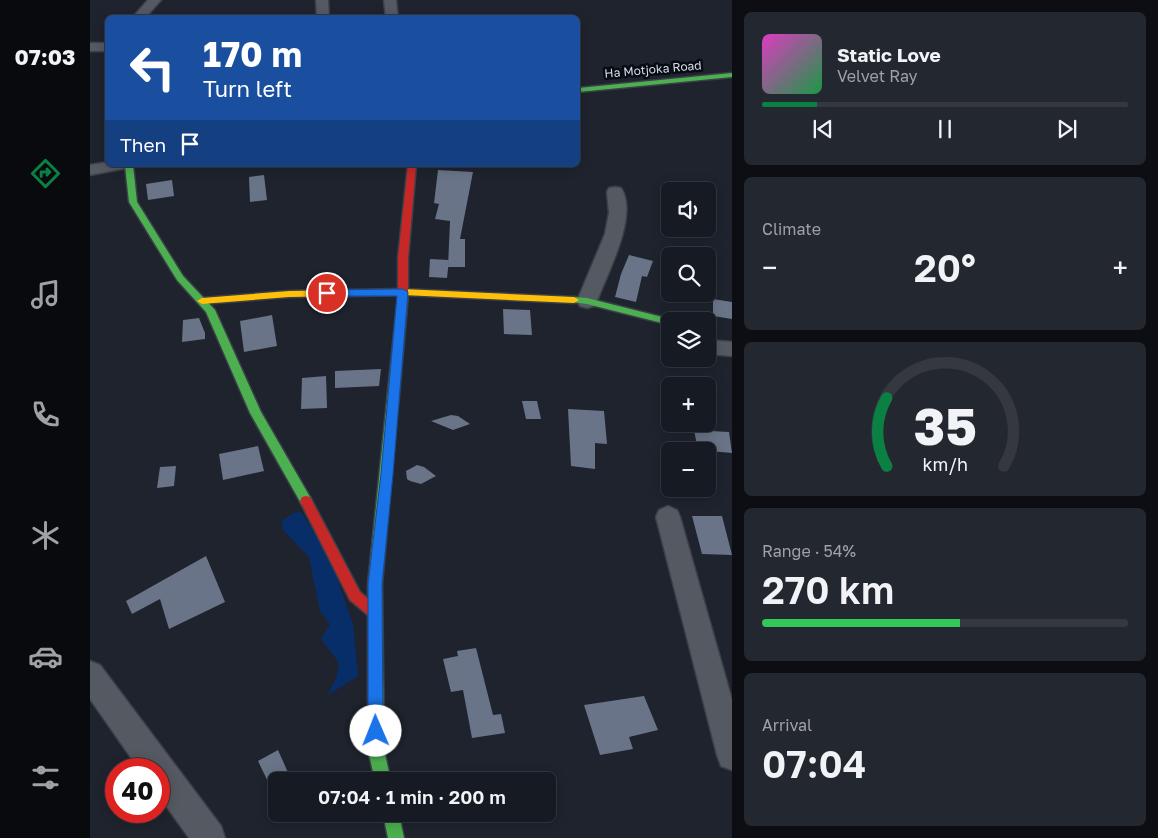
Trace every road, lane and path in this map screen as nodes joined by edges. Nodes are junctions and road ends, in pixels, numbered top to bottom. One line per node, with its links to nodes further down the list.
1 (155, 0): 4 (street)
2 (322, 0): 5 (street)
3 (390, 0): 6 (street)
4 (141, 15)
5 (323, 15)
6 (392, 15)
7 (90, 47): 8 (street)
8 (105, 47)
9 (732, 75): 10 (street, Ha Motjoka Road)
10 (580, 90)
11 (109, 167): 14 (street)
12 (129, 167): 18 (street)
13 (412, 167): 16 (street)
14 (90, 170)
15 (615, 192): 17 (street)
16 (403, 292): 17 (street); 18 (street); 23 (street)
17 (587, 300): 19 (street)
18 (202, 302): 23 (street)
19 (661, 320)
20 (716, 348): 21 (street)
21 (732, 349)
22 (668, 517): 25 (street)
23 (374, 612): 27 (street)
24 (90, 675): 26 (street)
25 (732, 755)
26 (150, 758)
27 (381, 772)
28 (170, 785): 30 (street)
29 (393, 822): 31 (street)
30 (209, 838)
31 (396, 838)

